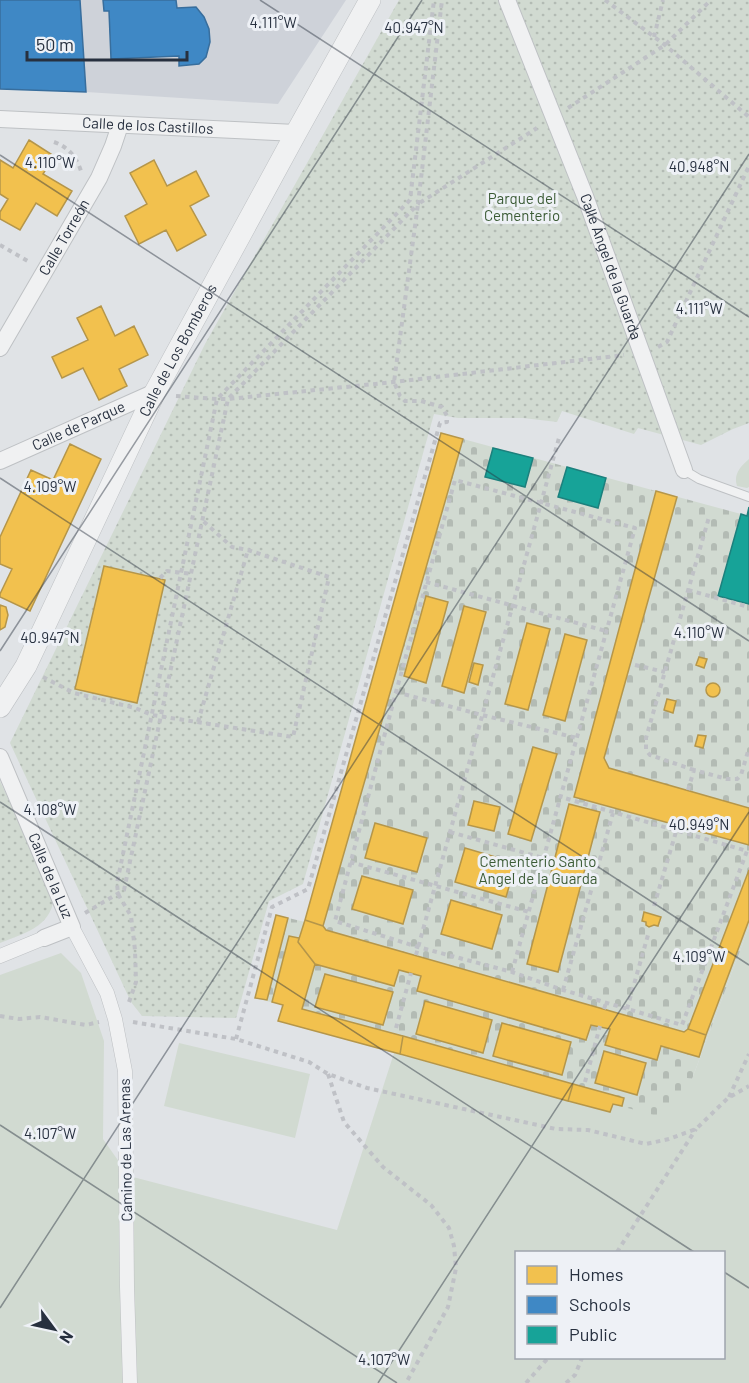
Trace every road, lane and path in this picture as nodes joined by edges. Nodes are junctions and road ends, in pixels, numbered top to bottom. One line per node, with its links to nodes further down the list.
1 (370, 0): 15 (street, Calle de Los Bomberos)
2 (434, 0): 27 (path)
3 (442, 0): 19 (path)
4 (507, 0): 31 (street, Calle Ángel de la Guarda)
5 (605, 0): 8 (path)
6 (663, 0): 8 (path)
7 (711, 0): 9 (path)
8 (654, 37): 9 (path)
9 (665, 45): 10 (path); 11 (path)
10 (567, 108)
11 (749, 117)
12 (0, 118): 13 (street, Calle de los Castillos)
13 (120, 125): 15 (street, Calle de los Castillos); 21 (street, Calle Torreón)
14 (537, 128): 19 (path)
15 (296, 133): 26 (street, Calle de Los Bomberos)
16 (48, 141): 18 (path)
17 (749, 166): 23 (path)
18 (81, 171)
19 (418, 204): 25 (path); 28 (path)
20 (0, 245): 21 (path)
21 (44, 271): 22 (street, Calle Torreón)
22 (0, 348)
23 (652, 350)
24 (618, 356): 25 (path)
25 (394, 382): 28 (path); 86 (path)
26 (164, 394): 27 (path); 30 (street, Calle de Parque); 49 (street, Calle de Los Bomberos)
27 (217, 399): 28 (path); 37 (path)
28 (228, 399): 35 (path)
29 (559, 438): 33 (path)
30 (0, 461)
31 (684, 470): 32 (lane, Calle Ángel de la Guarda)
32 (749, 497)
33 (541, 503): 40 (path); 42 (path); 44 (path)
34 (709, 517): 41 (path)
35 (203, 521): 36 (path); 38 (path)
36 (248, 550): 53 (path); 53 (path)
37 (181, 573): 38 (path); 39 (path); 51 (path)
38 (192, 574): 52 (path)
39 (160, 578)
40 (426, 582): 42 (path); 48 (path)
41 (688, 590): 43 (path); 46 (path)
42 (513, 606): 44 (path); 50 (path)
43 (749, 607)
44 (606, 631): 54 (path)
45 (635, 665): 46 (path)
46 (665, 672): 57 (path)
47 (40, 675): 51 (path)
48 (396, 692): 50 (path); 65 (path)
49 (0, 707)
50 (482, 715): 54 (path); 63 (path)
51 (152, 716): 52 (path); 67 (path)
52 (161, 716): 53 (path); 67 (path)
53 (198, 722)
54 (577, 738): 59 (path)
55 (749, 748): 57 (path)
56 (0, 757): 70 (street, Calle de la Luz)
57 (693, 770): 58 (path)
58 (688, 790)
59 (561, 797): 60 (path); 64 (path)
60 (613, 813): 62 (path); 78 (path)
61 (678, 825): 62 (path)
62 (676, 831): 68 (path); 81 (path)
63 (450, 832): 64 (path); 66 (path)
64 (543, 858): 69 (path)
65 (351, 862): 66 (path); 73 (path)
66 (435, 886): 69 (path); 73 (path)
67 (118, 894): 70 (path); 83 (path)
68 (654, 906)
69 (528, 912): 76 (path)
70 (72, 927): 72 (street); 83 (street, Camino de Las Arenas)
71 (648, 935): 81 (path)
72 (44, 938): 75 (street)
73 (418, 947): 74 (path); 76 (path)
74 (416, 955)
75 (0, 956)
76 (512, 972): 78 (path)
77 (411, 973): 85 (path)
78 (562, 990): 79 (path)
79 (606, 1003): 80 (path); 81 (path)
80 (604, 1009)
81 (627, 1009)
82 (0, 1016): 83 (path)
83 (115, 1019): 86 (path); 96 (street, Camino de Las Arenas)
84 (600, 1026): 89 (path)
85 (396, 1028)
86 (236, 1039): 88 (path)
87 (749, 1054): 91 (path)
88 (328, 1074): 92 (path); 97 (path)
89 (585, 1082)
90 (749, 1086): 91 (path)
91 (728, 1098): 92 (path)
92 (696, 1129): 93 (path)
93 (618, 1251)
94 (547, 1359): 98 (path)
95 (582, 1359): 99 (path)
96 (130, 1383)
97 (406, 1383)
98 (526, 1383)
99 (566, 1383)

